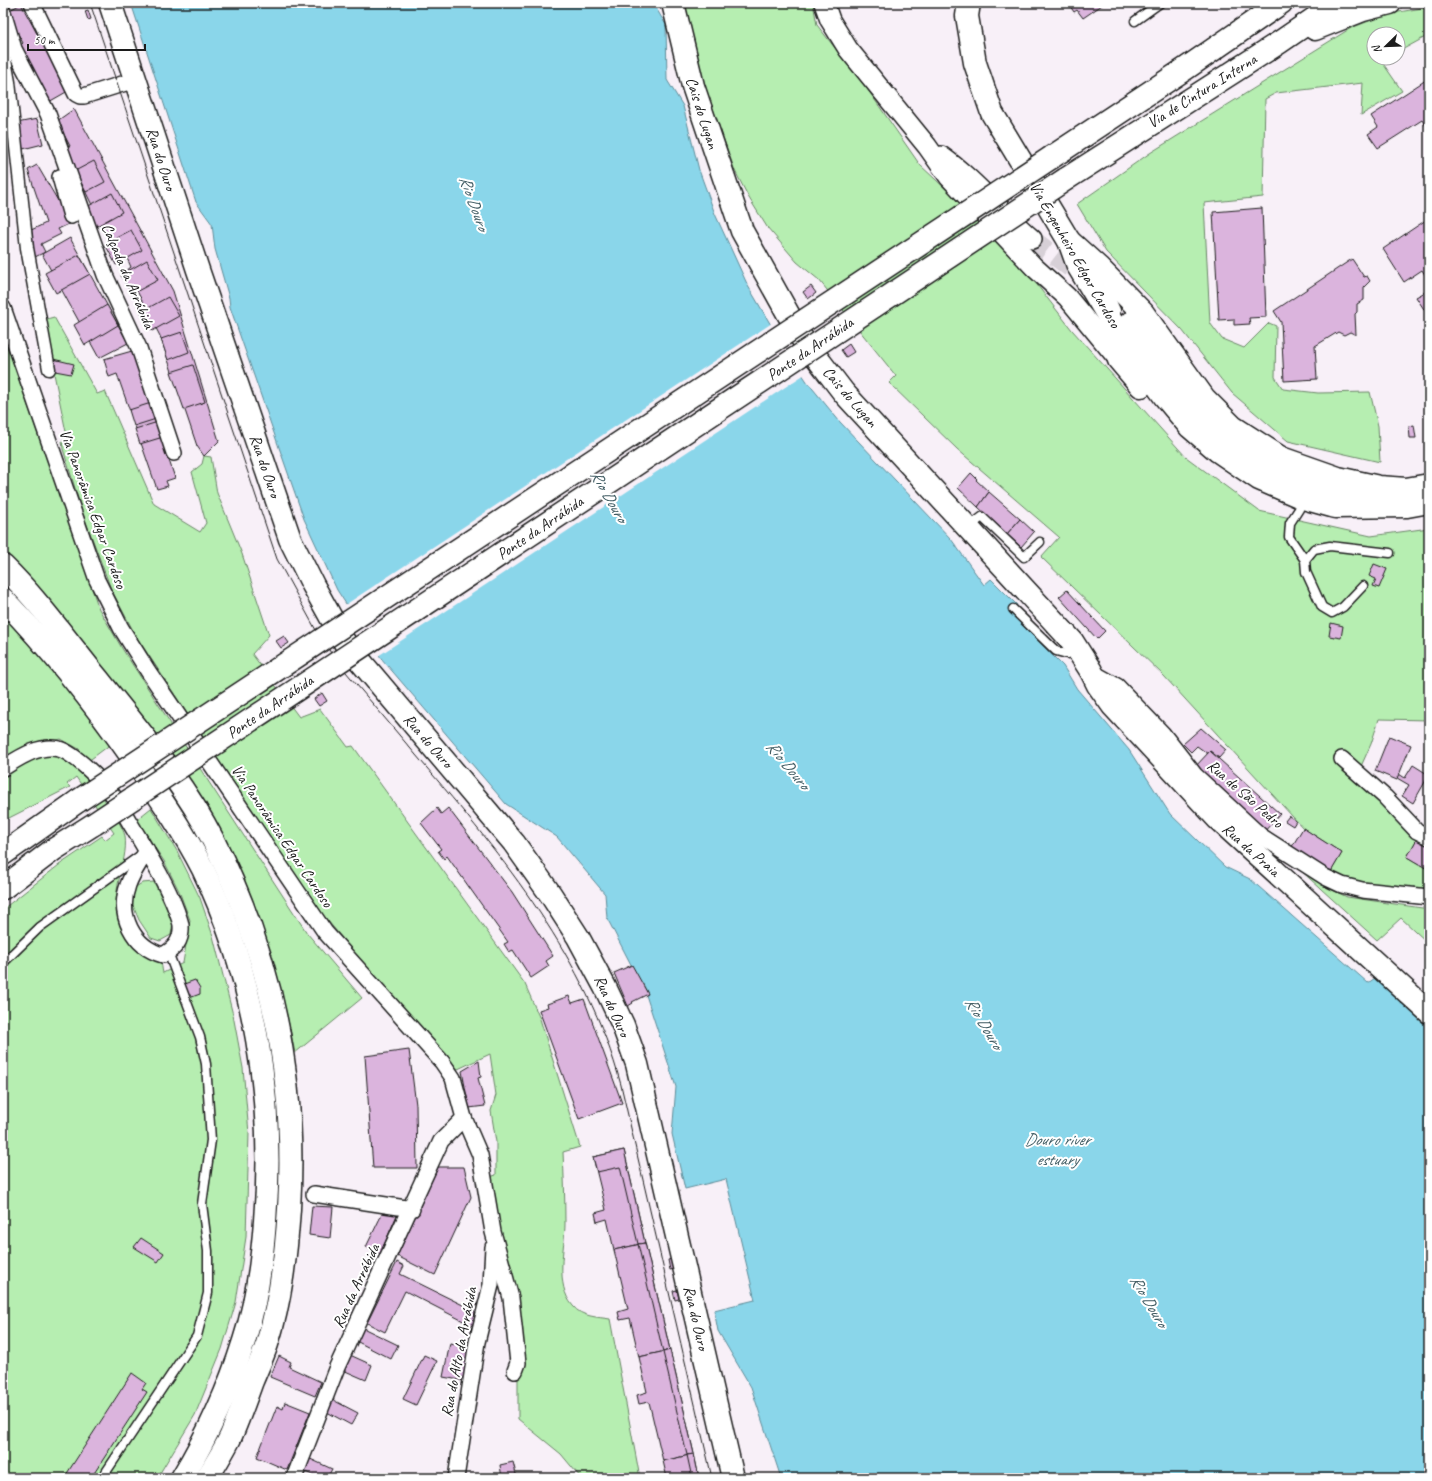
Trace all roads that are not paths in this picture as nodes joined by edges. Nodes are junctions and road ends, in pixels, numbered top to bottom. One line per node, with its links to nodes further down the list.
1 (32, 3): 14 (street)
2 (110, 3): 14 (main road, Rua do Ouro)
3 (672, 3): 32 (main road, Cais do Lugan)
4 (824, 3): 16 (street)
5 (969, 3): 21 (main road, Via Engenheiro Edgar Cardoso)
6 (1160, 3): 11 (lane)
7 (1281, 3): 17 (main road, Via de Cintura Interna)
8 (1337, 3): 12 (main road, Via de Cintura Interna)
9 (1390, 3): 12 (main road)
10 (3, 12): 15 (street, Calçada da Arrábida)
11 (1135, 21)
12 (1280, 42): 18 (main road, Via de Cintura Interna)
13 (3, 49): 26 (street)
14 (135, 80): 64 (main road, Rua do Ouro)
15 (48, 114): 19 (street); 27 (street, Calçada da Arrábida)
16 (927, 146): 20 (street); 25 (street)
17 (1052, 157): 44 (main road, Ponte da Arrábida, bridge)
18 (1066, 179): 49 (main road, Ponte da Arrábida, bridge)
19 (71, 216)
20 (1032, 240)
21 (1069, 241): 22 (main road); 24 (main road, Via Engenheiro Edgar Cardoso)
22 (1099, 268): 24 (lane); 28 (main road)
23 (3, 308): 54 (street, Via Panorâmica Edgar Cardoso)
24 (1123, 325): 29 (main road, Via Engenheiro Edgar Cardoso)
25 (1119, 360): 30 (main road)
26 (49, 369)
27 (174, 453)
28 (1429, 485)
29 (1429, 502)
30 (1299, 509): 31 (main road); 35 (lane)
31 (1429, 517)
32 (967, 528): 33 (lane); 40 (main road, Cais do Lugan)
33 (1040, 542)
34 (1390, 552): 35 (lane)
35 (1305, 560): 37 (lane)
36 (3, 566): 61 (main road)
37 (1363, 586)
38 (3, 599): 60 (main road)
39 (1013, 609): 40 (lane)
40 (1077, 648): 41 (main road, Cais do Lugan)
41 (1091, 671): 50 (street, Rua de São Pedro); 53 (main road, Rua da Praia)
42 (1342, 759): 45 (street)
43 (3, 768): 47 (street)
44 (46, 822): 46 (main road); 48 (main road)
45 (1429, 837)
46 (3, 842)
47 (147, 850): 51 (street); 51 (street); 52 (lane)
48 (3, 854)
49 (3, 888)
50 (1429, 898)
51 (168, 952): 59 (lane)
52 (3, 963)
53 (1429, 1012)
54 (464, 1118): 56 (street, Rua da Arrábida); 57 (street, Rua do Alto da Arrábida)
55 (314, 1194): 56 (street)
56 (412, 1209): 62 (street, Rua da Arrábida)
57 (493, 1232): 58 (street, Rua do Alto da Arrábida); 63 (street, Rua do Alto da Arrábida)
58 (515, 1371)
59 (102, 1478)
60 (182, 1478)
61 (207, 1478)
62 (294, 1478)
63 (456, 1478)
64 (734, 1478)

